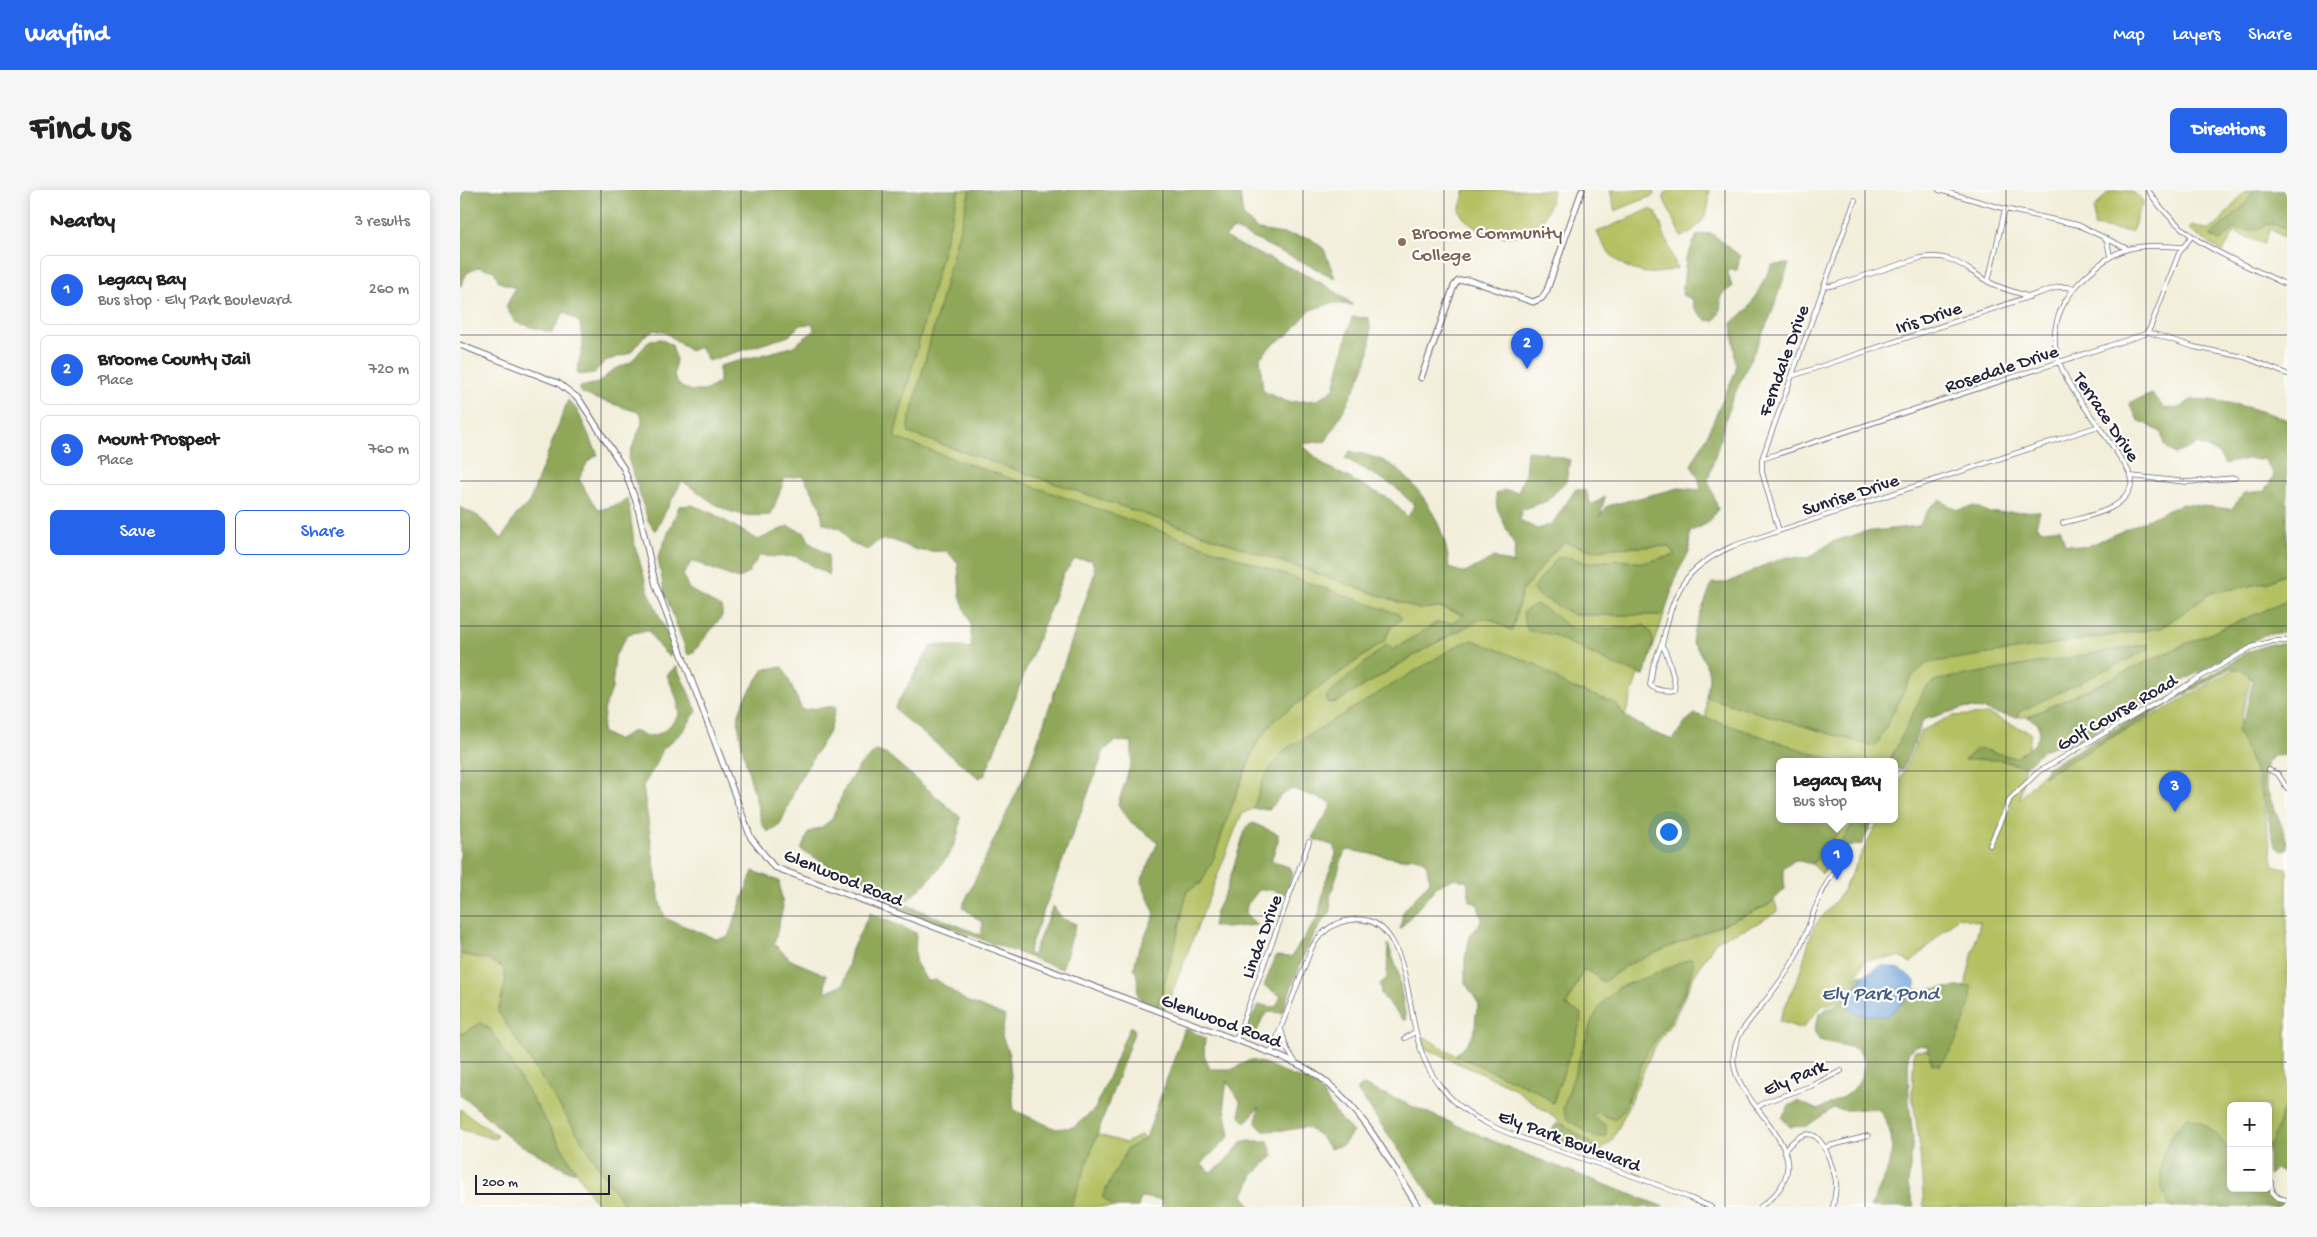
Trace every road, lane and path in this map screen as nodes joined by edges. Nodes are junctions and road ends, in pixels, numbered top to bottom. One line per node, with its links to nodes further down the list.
1 (1582, 190): 21 (street)
2 (1939, 190): 5 (street)
3 (2148, 190): 7 (street)
4 (1855, 200): 13 (street, Ferndale Drive)
5 (2005, 209): 6 (street); 11 (street)
6 (2103, 236): 9 (street); 10 (street)
7 (2190, 237): 8 (street); 12 (street)
8 (2182, 247): 9 (street, Terrace Drive); 16 (street)
9 (2126, 248): 10 (street, Terrace Drive)
10 (2110, 256): 14 (street, Terrace Drive)
11 (1988, 282): 13 (street); 15 (street)
12 (2287, 285)
13 (1824, 287): 20 (street, Ferndale Drive)
14 (2074, 289): 15 (street, Iris Drive); 18 (street, Terrace Drive)
15 (2030, 297): 20 (street, Iris Drive)
16 (2148, 332): 18 (street, Rosedale Drive); 19 (street)
17 (460, 346): 38 (street, Glenwood Road)
18 (2058, 363): 22 (street, Terrace Drive); 23 (street, Rosedale Drive)
19 (2287, 374)
20 (1792, 376): 23 (street, Ferndale Drive)
21 (1421, 378)
22 (2099, 426): 24 (street, Terrace Drive); 27 (street, Sunrise Drive)
23 (1762, 459): 27 (street, Ferndale Drive)
24 (2131, 476): 25 (street); 26 (street, Terrace Drive)
25 (2235, 478)
26 (2064, 523)
27 (1779, 531): 29 (street, Sunrise Drive)
28 (2287, 640): 33 (street, Golf Course Road)
29 (1662, 645): 29 (street, Sunrise Drive)
30 (2269, 770): 31 (street)
31 (2287, 788)
32 (1309, 842): 38 (street, Linda Drive)
33 (1990, 845)
34 (1847, 857): 42 (street)
35 (1281, 1029): 36 (street, Ely Park Boulevard); 39 (street, Ely Park Boulevard); 40 (street)
36 (1416, 1032): 37 (street); 49 (street, Ely Park Boulevard)
37 (1405, 1038)
38 (1236, 1040): 39 (street, Glenwood Road)
39 (1271, 1053): 40 (street, Glenwood Road)
40 (1296, 1063): 48 (street, Glenwood Road)
41 (1841, 1070): 42 (street, Ely Park)
42 (1758, 1107): 45 (street)
43 (1868, 1136): 44 (street)
44 (1825, 1147): 45 (street); 51 (street)
45 (1784, 1150): 50 (street)
46 (2272, 1192): 47 (street)
47 (2287, 1200)
48 (1418, 1207)
49 (1712, 1207)
50 (1760, 1207)
51 (1833, 1207)

